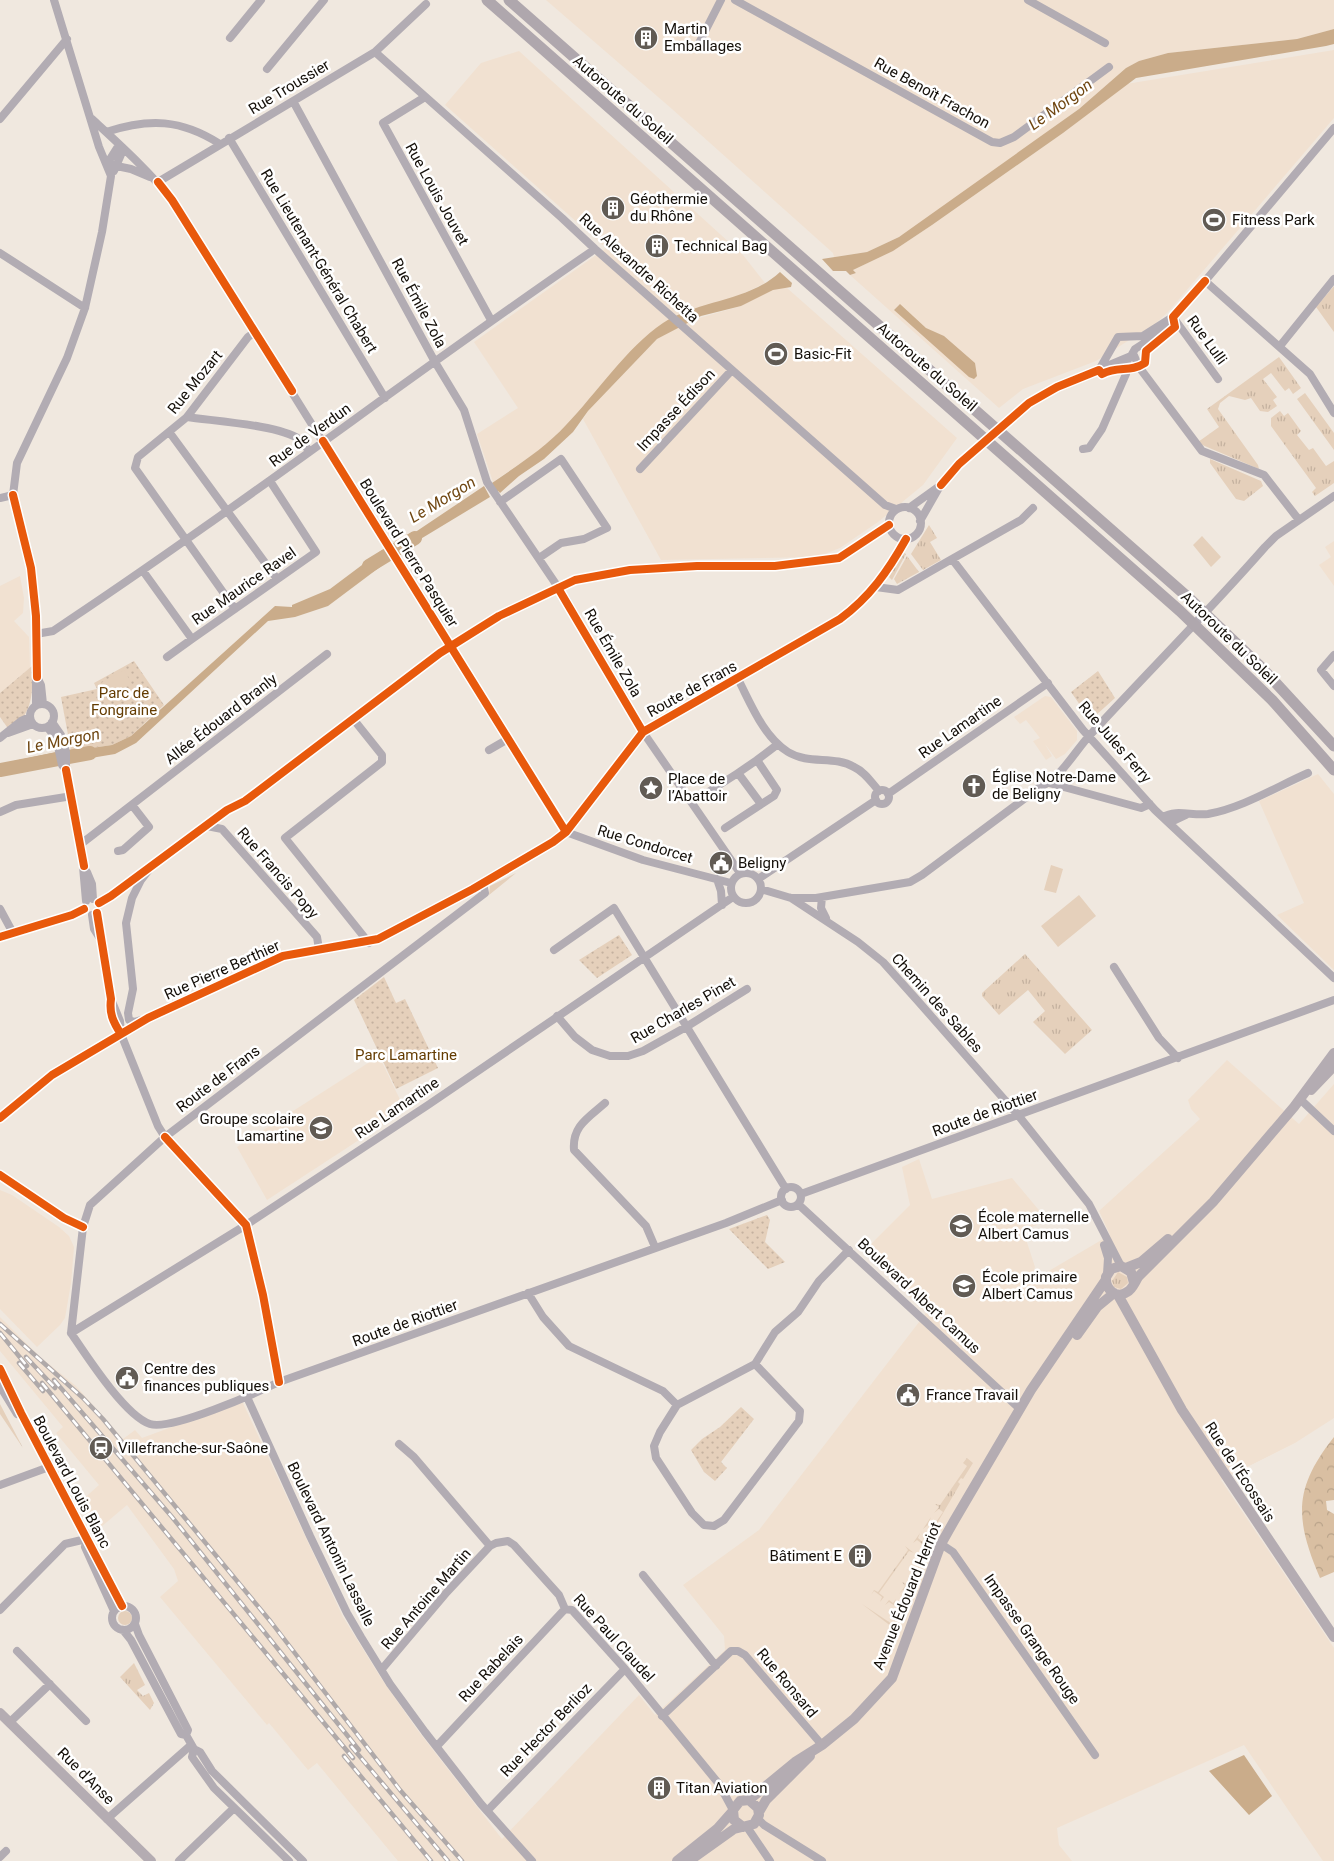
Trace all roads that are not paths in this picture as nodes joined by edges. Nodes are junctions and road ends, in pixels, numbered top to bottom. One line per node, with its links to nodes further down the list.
1 (54, 0): 11 (street)
2 (261, 0): 10 (street)
3 (324, 0): 16 (street)
4 (487, 0): 101 (highway, Autoroute du Soleil)
5 (509, 0): 98 (highway, Autoroute du Soleil)
6 (721, 0): 13 (street)
7 (735, 0): 15 (street, Rue Benoît Frachon)
8 (1028, 0): 12 (street)
9 (426, 4): 14 (street, Rue Troussier)
10 (230, 38)
11 (67, 39): 19 (street); 20 (street)
12 (1105, 43)
13 (697, 47)
14 (374, 52): 17 (street, Rue Alexandre Richetta); 18 (street, Rue Troussier)
15 (1109, 67)
16 (267, 69)
17 (425, 97): 30 (street, Rue Alexandre Richetta); 36 (street, Rue Louis Jouvet)
18 (293, 101): 23 (street, Rue Troussier); 42 (street, Rue Émile Zola)
19 (92, 118): 22 (street, Boulevard Pierre Pasquier); 26 (street)
20 (0, 119)
21 (1334, 129): 33 (street)
22 (106, 132): 24 (street); 25 (street, Boulevard Pierre Pasquier)
23 (229, 138): 24 (street, Rue Troussier); 46 (street, Rue Lieutenant-Général Chabert)
24 (220, 144): 29 (street, Rue Troussier)
25 (121, 148): 26 (street); 27 (street); 29 (street, Boulevard Pierre Pasquier)
26 (107, 164): 27 (street, Boulevard Pierre Pasquier); 28 (street)
27 (117, 168): 28 (street); 29 (street, Boulevard Pierre Pasquier)
28 (111, 176): 34 (street)
29 (158, 182): 37 (street, Boulevard Pierre Pasquier)
30 (595, 250): 36 (street, Rue de Verdun); 43 (street, Rue Alexandre Richetta)
31 (0, 253): 34 (street)
32 (1334, 279): 39 (street)
33 (1206, 281): 35 (street); 39 (street)
34 (85, 308): 56 (street)
35 (1173, 317): 38 (street); 41 (street); 45 (street, Rue Lulli)
36 (491, 320): 42 (street, Rue de Verdun)
37 (255, 332): 48 (street, Rue Mozart); 50 (street, Boulevard Pierre Pasquier)
38 (1130, 338): 40 (street); 41 (street)
39 (1280, 346): 47 (street)
40 (1113, 349): 41 (street); 44 (street)
41 (1130, 354): 44 (street); 51 (street); 66 (street)
42 (435, 362): 46 (street, Rue de Verdun); 59 (street, Rue Émile Zola)
43 (732, 370): 53 (street, Impasse Édison); 60 (street, Rue Alexandre Richetta)
44 (1099, 370): 55 (street)
45 (1218, 379)
46 (385, 398): 50 (street, Rue de Verdun)
47 (1334, 413)
48 (187, 417): 49 (street, Rue Mozart); 52 (street)
49 (170, 433): 64 (street); 70 (street, Rue Mozart)
50 (323, 441): 52 (street, Rue de Verdun); 82 (street, Boulevard Pierre Pasquier)
51 (1083, 449)
52 (309, 451): 54 (street, Rue de Verdun)
53 (640, 469)
54 (270, 481): 64 (street, Rue de Verdun); 75 (street, Rue Maurice Ravel)
55 (941, 485): 61 (street); 67 (street)
56 (13, 496): 58 (street); 80 (street)
57 (1334, 496): 66 (street)
58 (0, 498)
59 (499, 501): 71 (street, Rue Émile Zola); 71 (street)
60 (885, 504): 63 (street, Rue Alexandre Richetta); 65 (street, Rue Alexandre Richetta)
61 (909, 508): 63 (street); 67 (street)
62 (1033, 508): 72 (street)
63 (896, 509): 65 (street)
64 (227, 512): 70 (street, Rue de Verdun); 75 (street)
65 (890, 516): 68 (street)
66 (1299, 520): 95 (street)
67 (920, 522): 69 (street)
68 (889, 525): 69 (street); 78 (street)
69 (906, 538): 74 (street, Route de Frans)
70 (186, 541): 73 (street, Rue de Verdun); 79 (street)
71 (539, 558): 78 (street, Rue Émile Zola)
72 (952, 559): 77 (street); 87 (street, Rue Jules Ferry)
73 (143, 572): 80 (street, Rue de Verdun); 81 (street, Rue Maurice Ravel)
74 (885, 575): 76 (street, Route de Frans); 77 (street)
75 (277, 579): 79 (street, Rue Maurice Ravel)
76 (876, 587): 77 (street); 86 (street, Route de Frans)
77 (887, 587)
78 (558, 588): 82 (street); 93 (street, Rue Émile Zola)
79 (235, 609): 81 (street, Rue Maurice Ravel)
80 (36, 634): 89 (street)
81 (192, 639): 85 (street, Rue Maurice Ravel)
82 (450, 646): 91 (street); 96 (street, Boulevard Pierre Pasquier)
83 (327, 654): 112 (street, Allée Édouard Branly)
84 (1334, 655): 88 (street)
85 (167, 657)
86 (738, 679): 93 (street, Route de Frans); 97 (street)
87 (1048, 683): 95 (street, Rue Jules Ferry); 106 (street, Rue Lamartine)
88 (1334, 686)
89 (40, 705): 90 (street); 92 (street)
90 (31, 720): 92 (street); 94 (street)
91 (354, 720): 117 (street); 141 (street)
92 (49, 724): 107 (street)
93 (643, 732): 119 (street, Route de Frans); 123 (street, Rue Émile Zola)
94 (1, 734)
95 (1089, 736): 104 (street); 111 (street, Rue Jules Ferry)
96 (508, 739): 99 (street); 119 (street, Boulevard Pierre Pasquier)
97 (778, 744): 100 (street); 105 (street)
98 (1334, 746)
99 (489, 750)
100 (757, 760): 102 (street); 110 (street)
101 (1334, 770)
102 (738, 773): 108 (street); 110 (street)
103 (1308, 773): 114 (street)
104 (1049, 783): 111 (street); 131 (street)
105 (879, 791): 106 (street); 109 (street)
106 (888, 794): 109 (street)
107 (72, 796): 113 (street); 120 (street)
108 (702, 796)
109 (876, 800): 125 (street)
110 (761, 804): 118 (street)
111 (1150, 804): 115 (street, Rue Jules Ferry)
112 (132, 805): 120 (street, Allée Édouard Branly); 121 (street)
113 (0, 812)
114 (1186, 815): 115 (street); 116 (street)
115 (1162, 817): 116 (street, Rue Jules Ferry)
116 (1169, 823): 146 (street, Rue Jules Ferry)
117 (206, 826): 122 (street); 142 (street, Rue Francis Popy)
118 (725, 828)
119 (566, 832): 124 (street, Rue Condorcet); 126 (street, Route de Frans)
120 (81, 844): 133 (street)
121 (118, 851)
122 (151, 867): 133 (street); 150 (street)
123 (740, 873): 125 (street); 127 (street)
124 (717, 879): 127 (street, Rue Condorcet); 135 (street)
125 (758, 880): 129 (street)
126 (484, 883): 128 (street, Route de Frans); 134 (street, Route de Frans)
127 (731, 883): 130 (street)
128 (472, 890): 134 (street); 141 (street, Rue Pierre Berthier)
129 (761, 890): 130 (street); 132 (street)
130 (733, 897): 135 (street, Rue Lamartine)
131 (822, 897): 132 (street); 138 (street); 138 (street)
132 (791, 898): 138 (street, Chemin des Sables)
133 (90, 903): 137 (street); 137 (street); 139 (street)
134 (472, 903): 161 (street, Route de Frans)
135 (722, 905): 144 (street, Rue Lamartine)
136 (0, 909): 139 (street)
137 (94, 914): 152 (street)
138 (822, 917): 158 (street, Chemin des Sables)
139 (13, 934): 140 (street)
140 (0, 937)
141 (369, 942): 142 (street, Rue Pierre Berthier)
142 (319, 950): 150 (street, Rue Pierre Berthier)
143 (554, 950): 144 (street)
144 (644, 956): 149 (street, Rue Lamartine); 151 (street)
145 (1114, 967): 154 (street)
146 (1333, 979)
147 (747, 989): 151 (street, Rue Charles Pinet)
148 (1334, 1000): 154 (street, Route de Riottier)
149 (557, 1016): 151 (street, Rue Charles Pinet); 169 (street, Rue Lamartine)
150 (148, 1018): 152 (street, Rue Pierre Berthier)
151 (686, 1027): 163 (street)
152 (122, 1034): 159 (street, Rue Pierre Berthier); 161 (street)
153 (1334, 1053): 157 (main road)
154 (1178, 1058): 158 (street, Route de Riottier)
155 (1334, 1066): 157 (main road)
156 (605, 1103): 171 (street)
157 (1298, 1103): 160 (street); 167 (main road)
158 (1018, 1115): 164 (street, Route de Riottier); 168 (street, Chemin des Sables)
159 (0, 1118)
160 (1334, 1131)
161 (165, 1137): 169 (street); 170 (street, Route de Frans)
162 (0, 1175): 170 (street)
163 (786, 1189): 164 (street); 165 (street)
164 (801, 1194): 166 (street)
165 (782, 1200): 166 (street); 171 (street, Route de Riottier)
166 (798, 1204): 172 (street, Boulevard Albert Camus)
167 (1199, 1216): 173 (main road); 175 (main road)
168 (1097, 1222): 173 (street); 174 (street)
169 (246, 1225): 179 (street, Rue Lamartine); 183 (street)
170 (83, 1226): 179 (street, Route de Frans)
171 (655, 1248): 176 (street, Route de Riottier)
172 (849, 1250): 180 (street); 187 (street, Boulevard Albert Camus)
173 (1123, 1267): 174 (main road); 175 (main road)
174 (1106, 1278): 177 (main road); 181 (main road, Avenue Édouard Herriot)
175 (1133, 1285): 177 (main road); 178 (main road)
176 (528, 1293): 183 (street, Route de Riottier); 186 (street)
177 (1116, 1294): 178 (main road, Rue de l'Écossais); 181 (main road, Avenue Édouard Herriot)
178 (1131, 1317): 201 (main road, Rue de l'Écossais)
179 (71, 1333): 185 (street, Route de Riottier)
180 (755, 1364): 186 (street); 186 (street)
181 (1048, 1366): 187 (main road, Avenue Édouard Herriot)
182 (0, 1369): 184 (street, Boulevard Louis Blanc)
183 (279, 1382): 185 (street, Route de Riottier)
184 (2, 1387): 189 (street, Boulevard Louis Blanc)
185 (247, 1397): 205 (street, Boulevard Antonin Lassalle)
186 (677, 1405)
187 (1020, 1409): 192 (main road, Avenue Édouard Herriot)
188 (398, 1444): 193 (street)
189 (47, 1467): 190 (street); 191 (street, Boulevard Louis Blanc); 195 (street, Boulevard Louis Blanc)
190 (0, 1485)
191 (82, 1540): 197 (street); 198 (street, Boulevard Louis Blanc)
192 (942, 1544): 212 (main road, Avenue Édouard Herriot); 215 (street, Impasse Grange Rouge)
193 (490, 1546): 196 (street, Rue Paul Claudel); 205 (street, Rue Antoine Martin)
194 (644, 1575): 203 (street)
195 (122, 1606): 198 (street); 199 (street)
196 (565, 1608): 204 (street, Rue Paul Claudel); 213 (street, Rue Rabelais)
197 (0, 1610)
198 (114, 1611): 200 (street)
199 (136, 1624): 200 (street); 211 (street)
200 (123, 1630): 211 (street)
201 (1334, 1637)
202 (17, 1651): 206 (street)
203 (716, 1666): 208 (street, Rue Ronsard); 212 (street, Rue Ronsard)
204 (624, 1668): 208 (street, Rue Paul Claudel); 219 (street, Rue Hector Berlioz)
205 (382, 1670): 213 (street, Boulevard Antonin Lassalle)
206 (50, 1684): 209 (street); 210 (street)
207 (0, 1713): 210 (main road, Rue d'Anse)
208 (662, 1716): 216 (street, Rue Paul Claudel)
209 (86, 1721)
210 (10, 1722): 222 (main road, Rue d'Anse)
211 (186, 1735): 214 (street)
212 (822, 1745): 217 (main road, Avenue Édouard Herriot); 221 (main road, Avenue Édouard Herriot)
213 (437, 1746): 219 (street, Boulevard Antonin Lassalle)
214 (192, 1747): 218 (street); 222 (street); 228 (street)
215 (1095, 1755)
216 (719, 1784): 217 (street, Rue Paul Claudel); 220 (street, Rue Paul Claudel)
217 (746, 1800): 220 (main road); 221 (main road)
218 (234, 1808): 226 (street); 227 (street)
219 (487, 1811): 224 (street, Boulevard Antonin Lassalle)
220 (733, 1811): 223 (main road); 231 (main road)
221 (759, 1815): 223 (main road); 234 (street)
222 (107, 1819): 225 (main road, Rue d'Anse)
223 (745, 1827): 232 (main road); 233 (street)
224 (522, 1850): 229 (street); 230 (street, Boulevard Antonin Lassalle)
225 (151, 1861)
226 (179, 1861)
227 (290, 1861)
228 (304, 1861)
229 (523, 1861)
230 (532, 1861)
231 (677, 1861)
232 (689, 1861)
233 (770, 1861)
234 (822, 1861)

